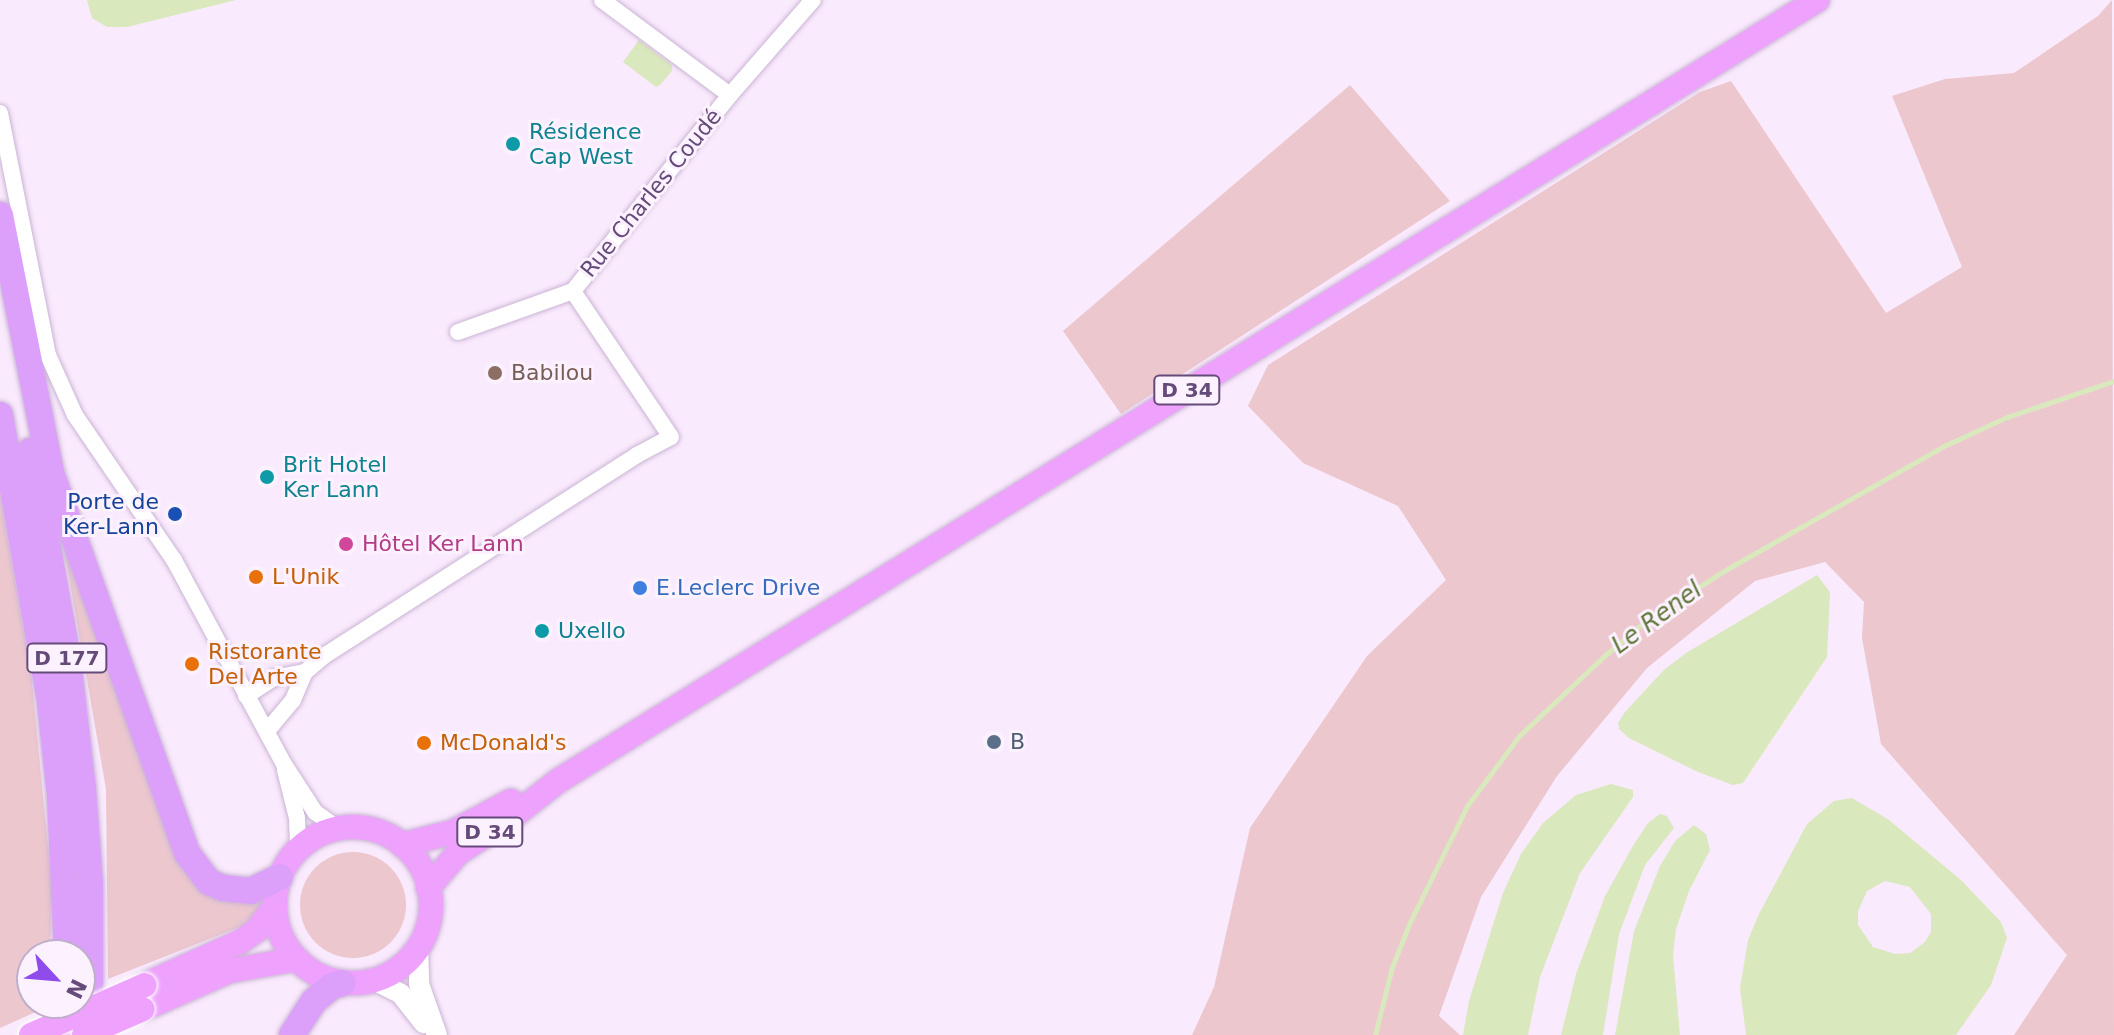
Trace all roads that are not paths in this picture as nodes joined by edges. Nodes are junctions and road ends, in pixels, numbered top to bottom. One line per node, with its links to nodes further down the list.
1 (602, 0): 4 (street, Rue Charles Coudé)
2 (813, 0): 4 (street, Rue Charles Coudé)
3 (1817, 0): 15 (main road, D 34)
4 (730, 95): 8 (street, Rue Charles Coudé)
5 (0, 113): 12 (street)
6 (0, 215): 19 (highway)
7 (0, 286): 29 (highway, D 177)
8 (573, 291): 9 (street, Rue Charles Coudé); 11 (street, Rue Charles Coudé)
9 (458, 332)
10 (0, 415): 22 (highway, D 177)
11 (305, 672): 12 (street, Rue Charles Coudé); 13 (street, Rue Charles Coudé)
12 (246, 696): 13 (street)
13 (267, 731): 14 (street)
14 (284, 764): 16 (street); 18 (street)
15 (558, 781): 17 (main road, D 34); 20 (main road, D 34)
16 (338, 829): 17 (main road); 18 (main road)
17 (402, 845): 20 (main road)
18 (298, 849): 19 (main road)
19 (280, 877): 21 (main road)
20 (428, 888): 23 (main road)
21 (275, 906): 24 (main road); 27 (main road)
22 (66, 939)
23 (418, 947): 25 (main road); 31 (street)
24 (297, 959): 26 (main road); 27 (main road)
25 (374, 980): 26 (main road); 31 (street)
26 (343, 983): 30 (highway)
27 (144, 997): 28 (main road, bridge); 29 (main road, bridge)
28 (31, 1035)
29 (85, 1035)
30 (292, 1035)
31 (435, 1035)

